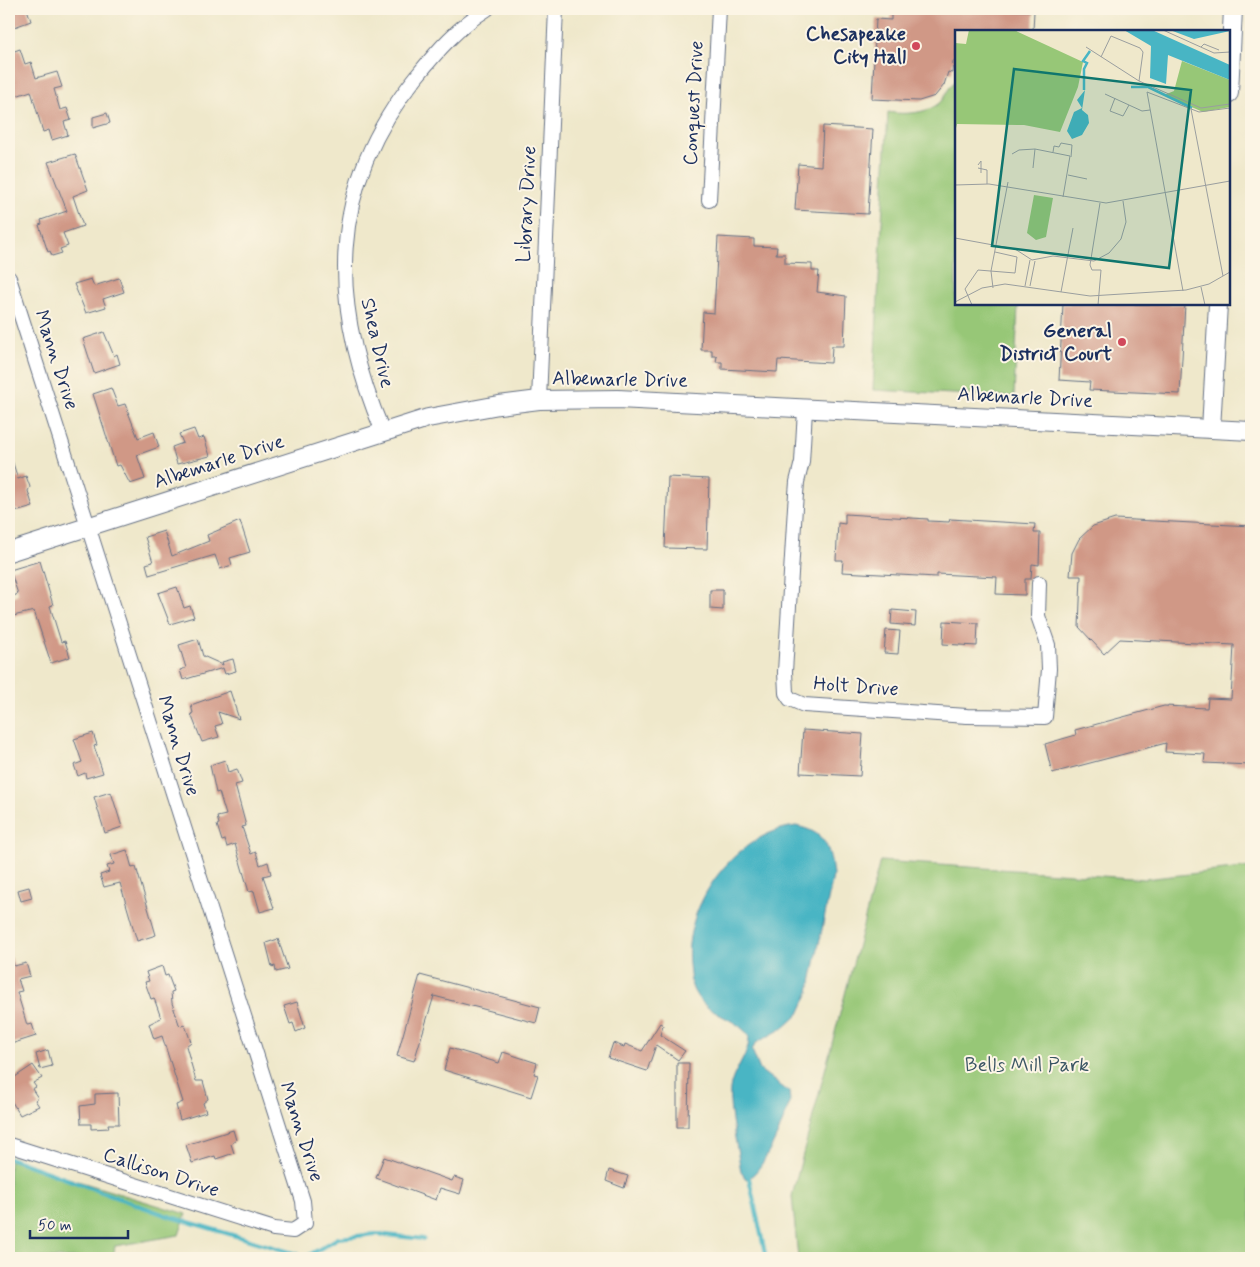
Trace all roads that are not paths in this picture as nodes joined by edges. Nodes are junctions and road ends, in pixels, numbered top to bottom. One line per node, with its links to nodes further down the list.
1 (487, 9): 13 (street, Shea Drive)
2 (556, 9): 9 (street, Library Drive)
3 (719, 9): 6 (street, Conquest Drive)
4 (1233, 9): 5 (street)
5 (1230, 72)
6 (709, 195)
7 (9, 278): 14 (street, Mann Drive)
8 (1218, 305): 11 (street)
9 (538, 400): 10 (street, Albemarle Drive); 13 (street, Albemarle Drive)
10 (805, 410): 11 (street, Albemarle Drive); 16 (street, Holt Drive)
11 (1211, 429): 12 (street, Albemarle Drive)
12 (1251, 431)
13 (382, 432): 14 (street, Albemarle Drive)
14 (88, 526): 15 (street, Albemarle Drive); 18 (street, Mann Drive)
15 (9, 552)
16 (1039, 583)
17 (9, 1145): 18 (street, Callison Drive)
18 (302, 1226)

